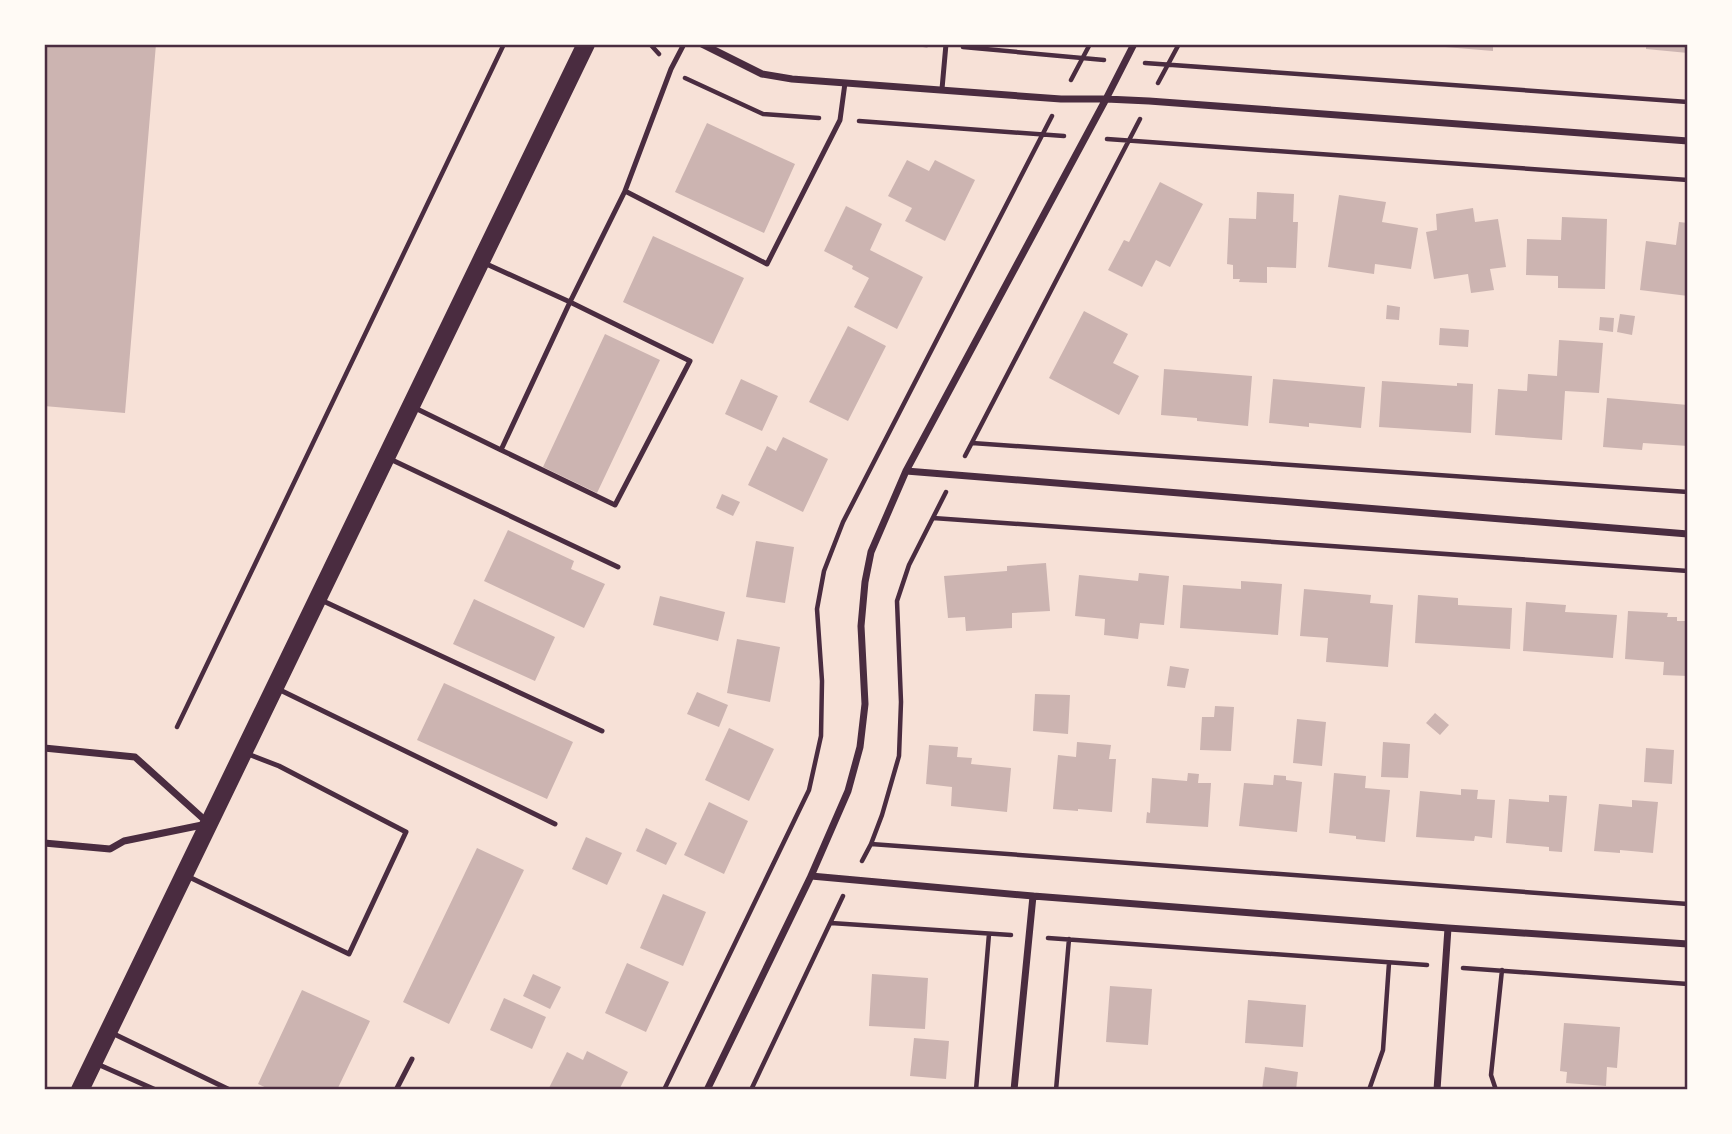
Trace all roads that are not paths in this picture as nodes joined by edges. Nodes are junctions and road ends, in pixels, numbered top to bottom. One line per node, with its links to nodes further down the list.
1 (586, 44): 11 (main road)
2 (684, 44): 10 (lane)
3 (702, 44): 6 (street)
4 (1133, 44): 8 (street)
5 (946, 45): 7 (lane)
6 (845, 83): 7 (street); 10 (lane)
7 (942, 89): 8 (street)
8 (1106, 99): 9 (street); 16 (street)
9 (1688, 141)
10 (625, 191): 12 (lane)
11 (480, 261): 12 (lane); 13 (main road)
12 (570, 302): 14 (lane); 14 (lane)
13 (410, 406): 14 (lane); 15 (main road)
14 (501, 450)
15 (386, 457): 18 (lane); 19 (main road)
16 (906, 471): 17 (street); 28 (street)
17 (1688, 534)
18 (618, 567)
19 (318, 598): 20 (main road); 21 (lane)
20 (275, 687): 23 (main road); 25 (lane)
21 (602, 731)
22 (44, 748): 24 (street)
23 (244, 752): 24 (main road); 27 (lane)
24 (209, 823): 26 (street); 27 (main road)
25 (555, 824)
26 (44, 842)
27 (184, 875): 32 (main road)
28 (811, 876): 29 (street); 39 (street)
29 (1033, 896): 30 (street); 40 (street)
30 (1448, 928): 31 (street); 41 (street)
31 (1688, 944)
32 (109, 1031): 34 (main road); 37 (lane)
33 (412, 1059): 38 (lane)
34 (94, 1062): 35 (main road); 36 (lane)
35 (80, 1090)
36 (156, 1090)
37 (230, 1090)
38 (396, 1090)
39 (707, 1090)
40 (1014, 1090)
41 (1437, 1090)

